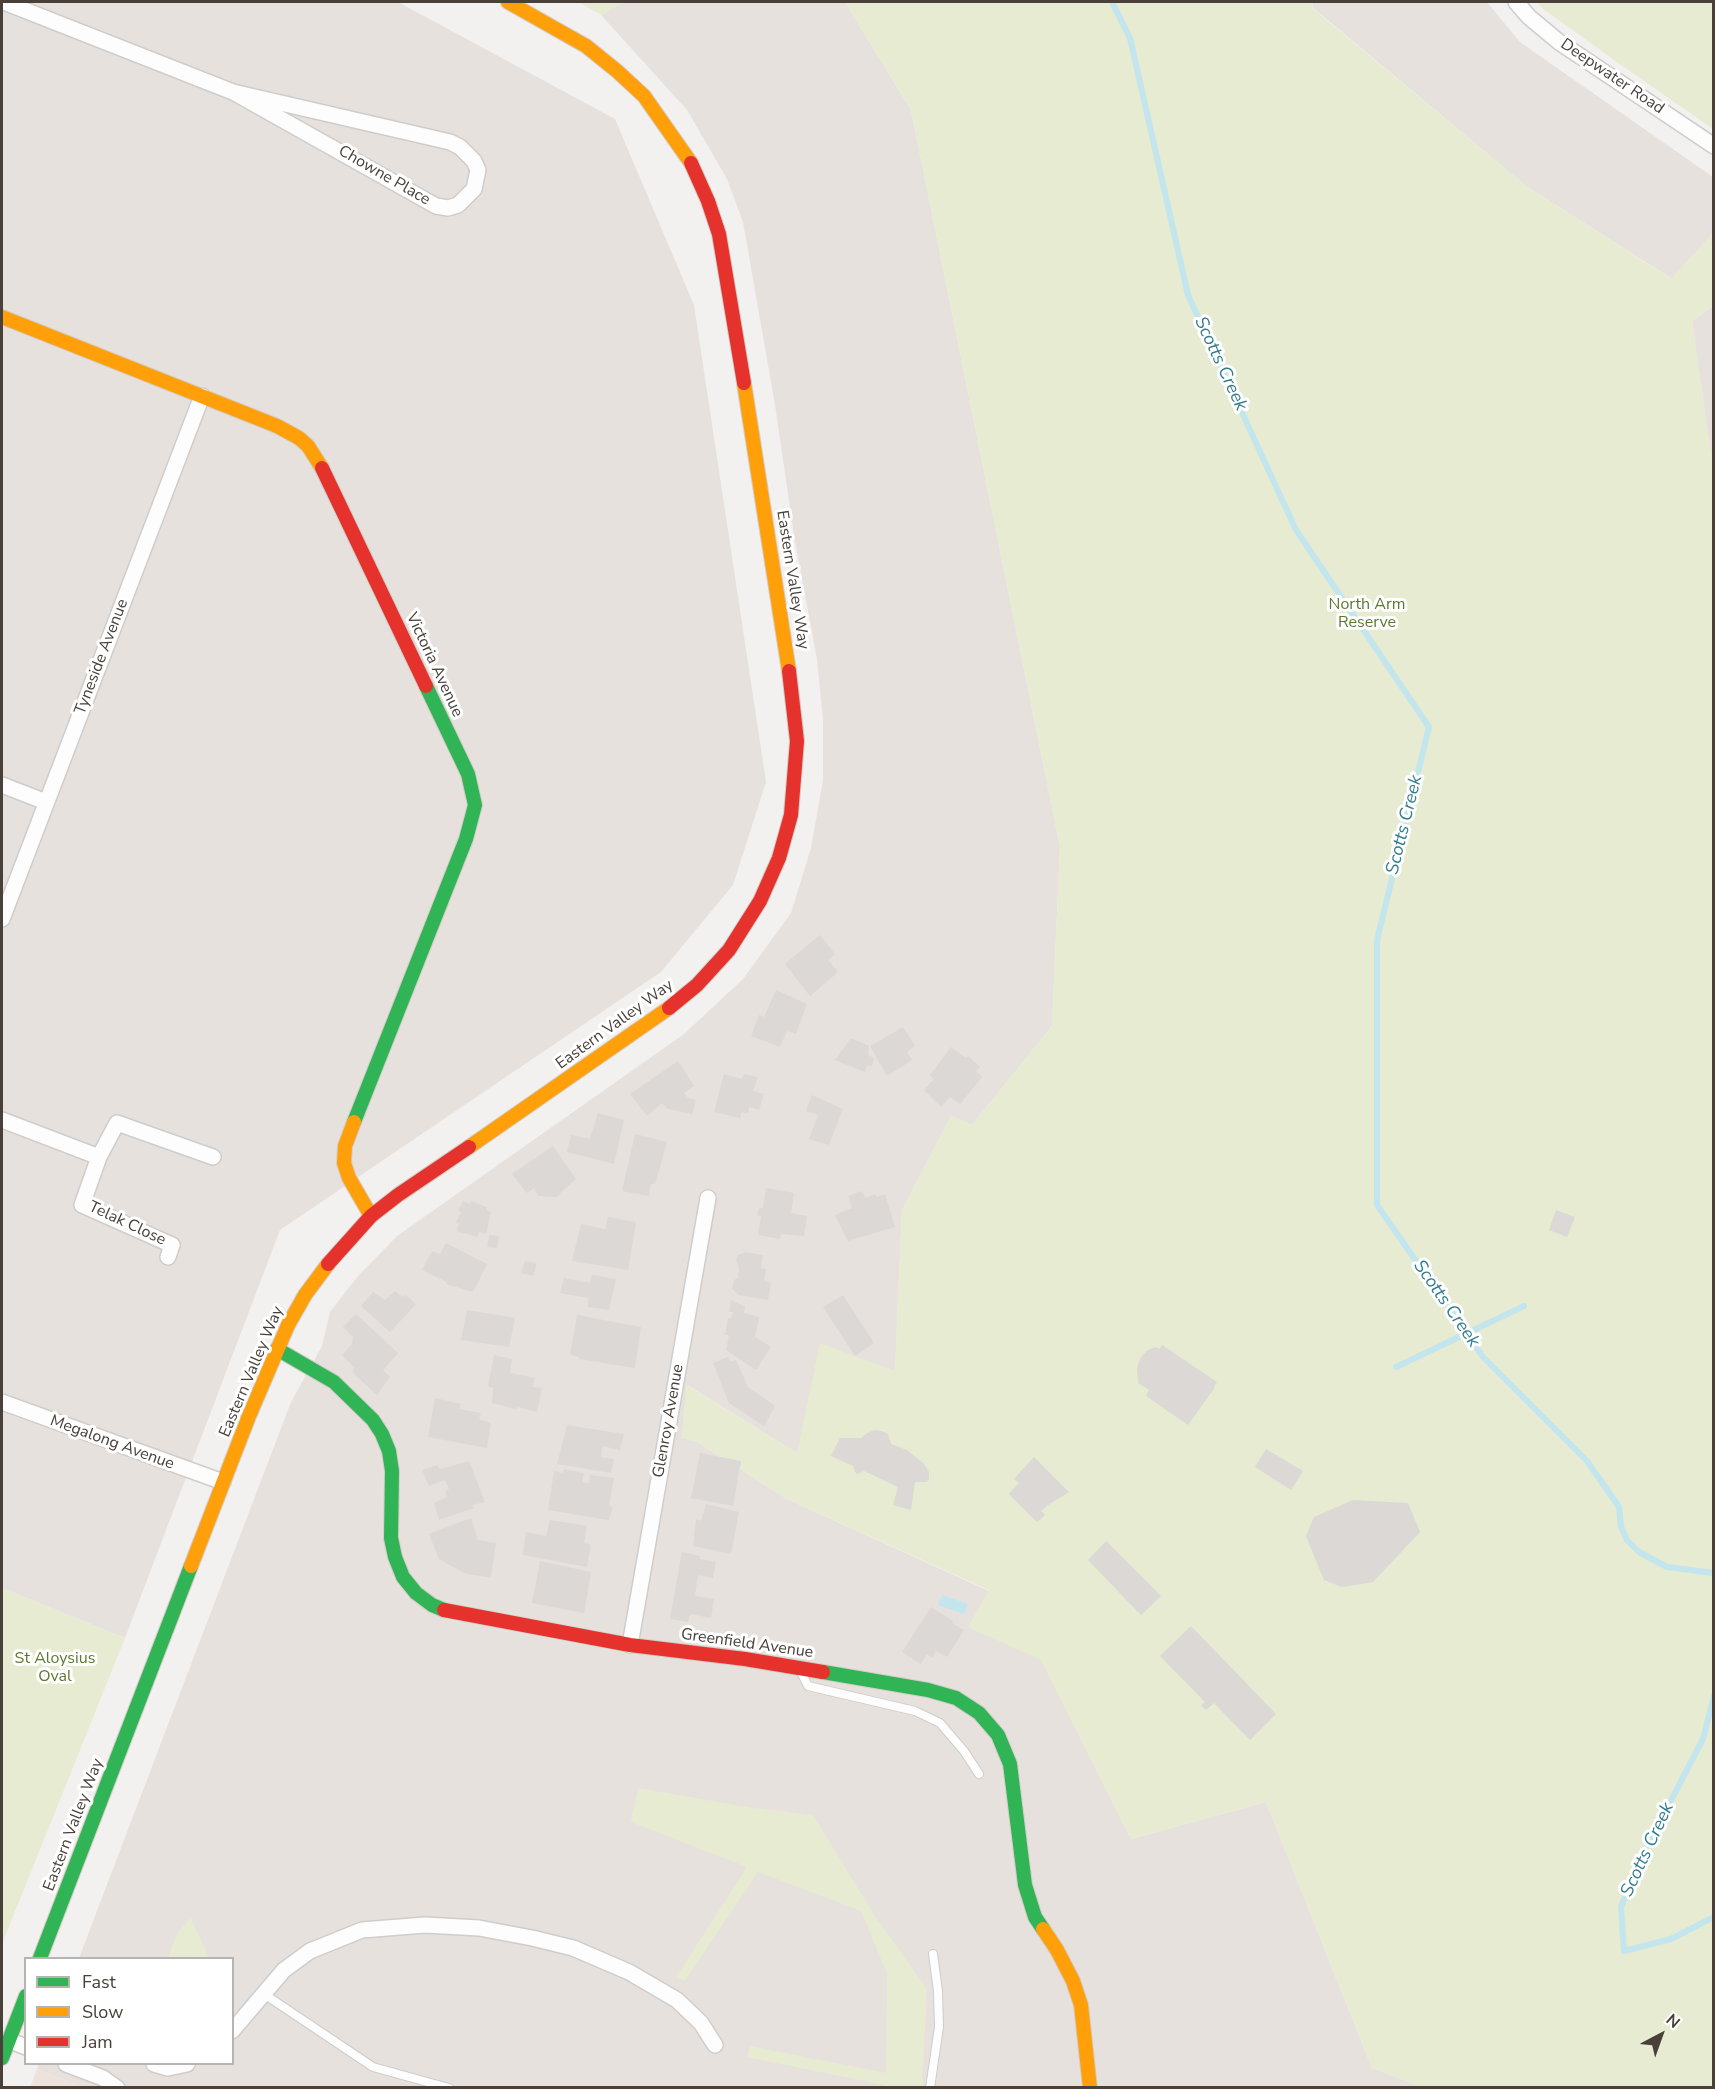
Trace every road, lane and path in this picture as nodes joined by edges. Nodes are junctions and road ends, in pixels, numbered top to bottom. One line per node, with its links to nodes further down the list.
1 (4, 2): 4 (street, Chowne Place)
2 (508, 2): 15 (street, Eastern Valley Way)
3 (1516, 2): 5 (street, Deepwater Road)
4 (233, 92): 4 (street, Chowne Place)
5 (1713, 146)
6 (2, 317): 7 (street, Victoria Avenue)
7 (202, 396): 9 (street, Tyneside Avenue); 15 (street, Victoria Avenue)
8 (2, 785): 9 (street)
9 (46, 802): 10 (street, Tyneside Avenue)
10 (2, 919)
11 (2, 1120): 12 (street)
12 (99, 1157): 13 (street, Telak Close); 16 (street, Telak Close)
13 (213, 1157)
14 (708, 1198): 20 (street, Glenroy Avenue)
15 (371, 1216): 17 (street, Eastern Valley Way)
16 (168, 1257)
17 (277, 1349): 19 (street, Eastern Valley Way); 20 (street, Greenfield Avenue)
18 (2, 1402): 19 (street, Megalong Avenue)
19 (223, 1482): 24 (street, Eastern Valley Way)
20 (630, 1645): 21 (street, Greenfield Avenue)
21 (799, 1668): 22 (lane); 38 (street, Greenfield Avenue)
22 (979, 1774)
23 (933, 1954): 37 (lane)
24 (41, 1957)
25 (264, 1994): 27 (street); 29 (street); 36 (lane)
26 (24, 2005): 28 (street)
27 (234, 2029)
28 (8, 2040): 30 (street); 31 (street)
29 (715, 2045)
30 (24, 2046)
31 (2, 2058)
32 (69, 2065): 35 (street)
33 (158, 2065): 34 (street)
34 (182, 2065)
35 (117, 2088)
36 (449, 2088)
37 (930, 2088)
38 (1090, 2088)

